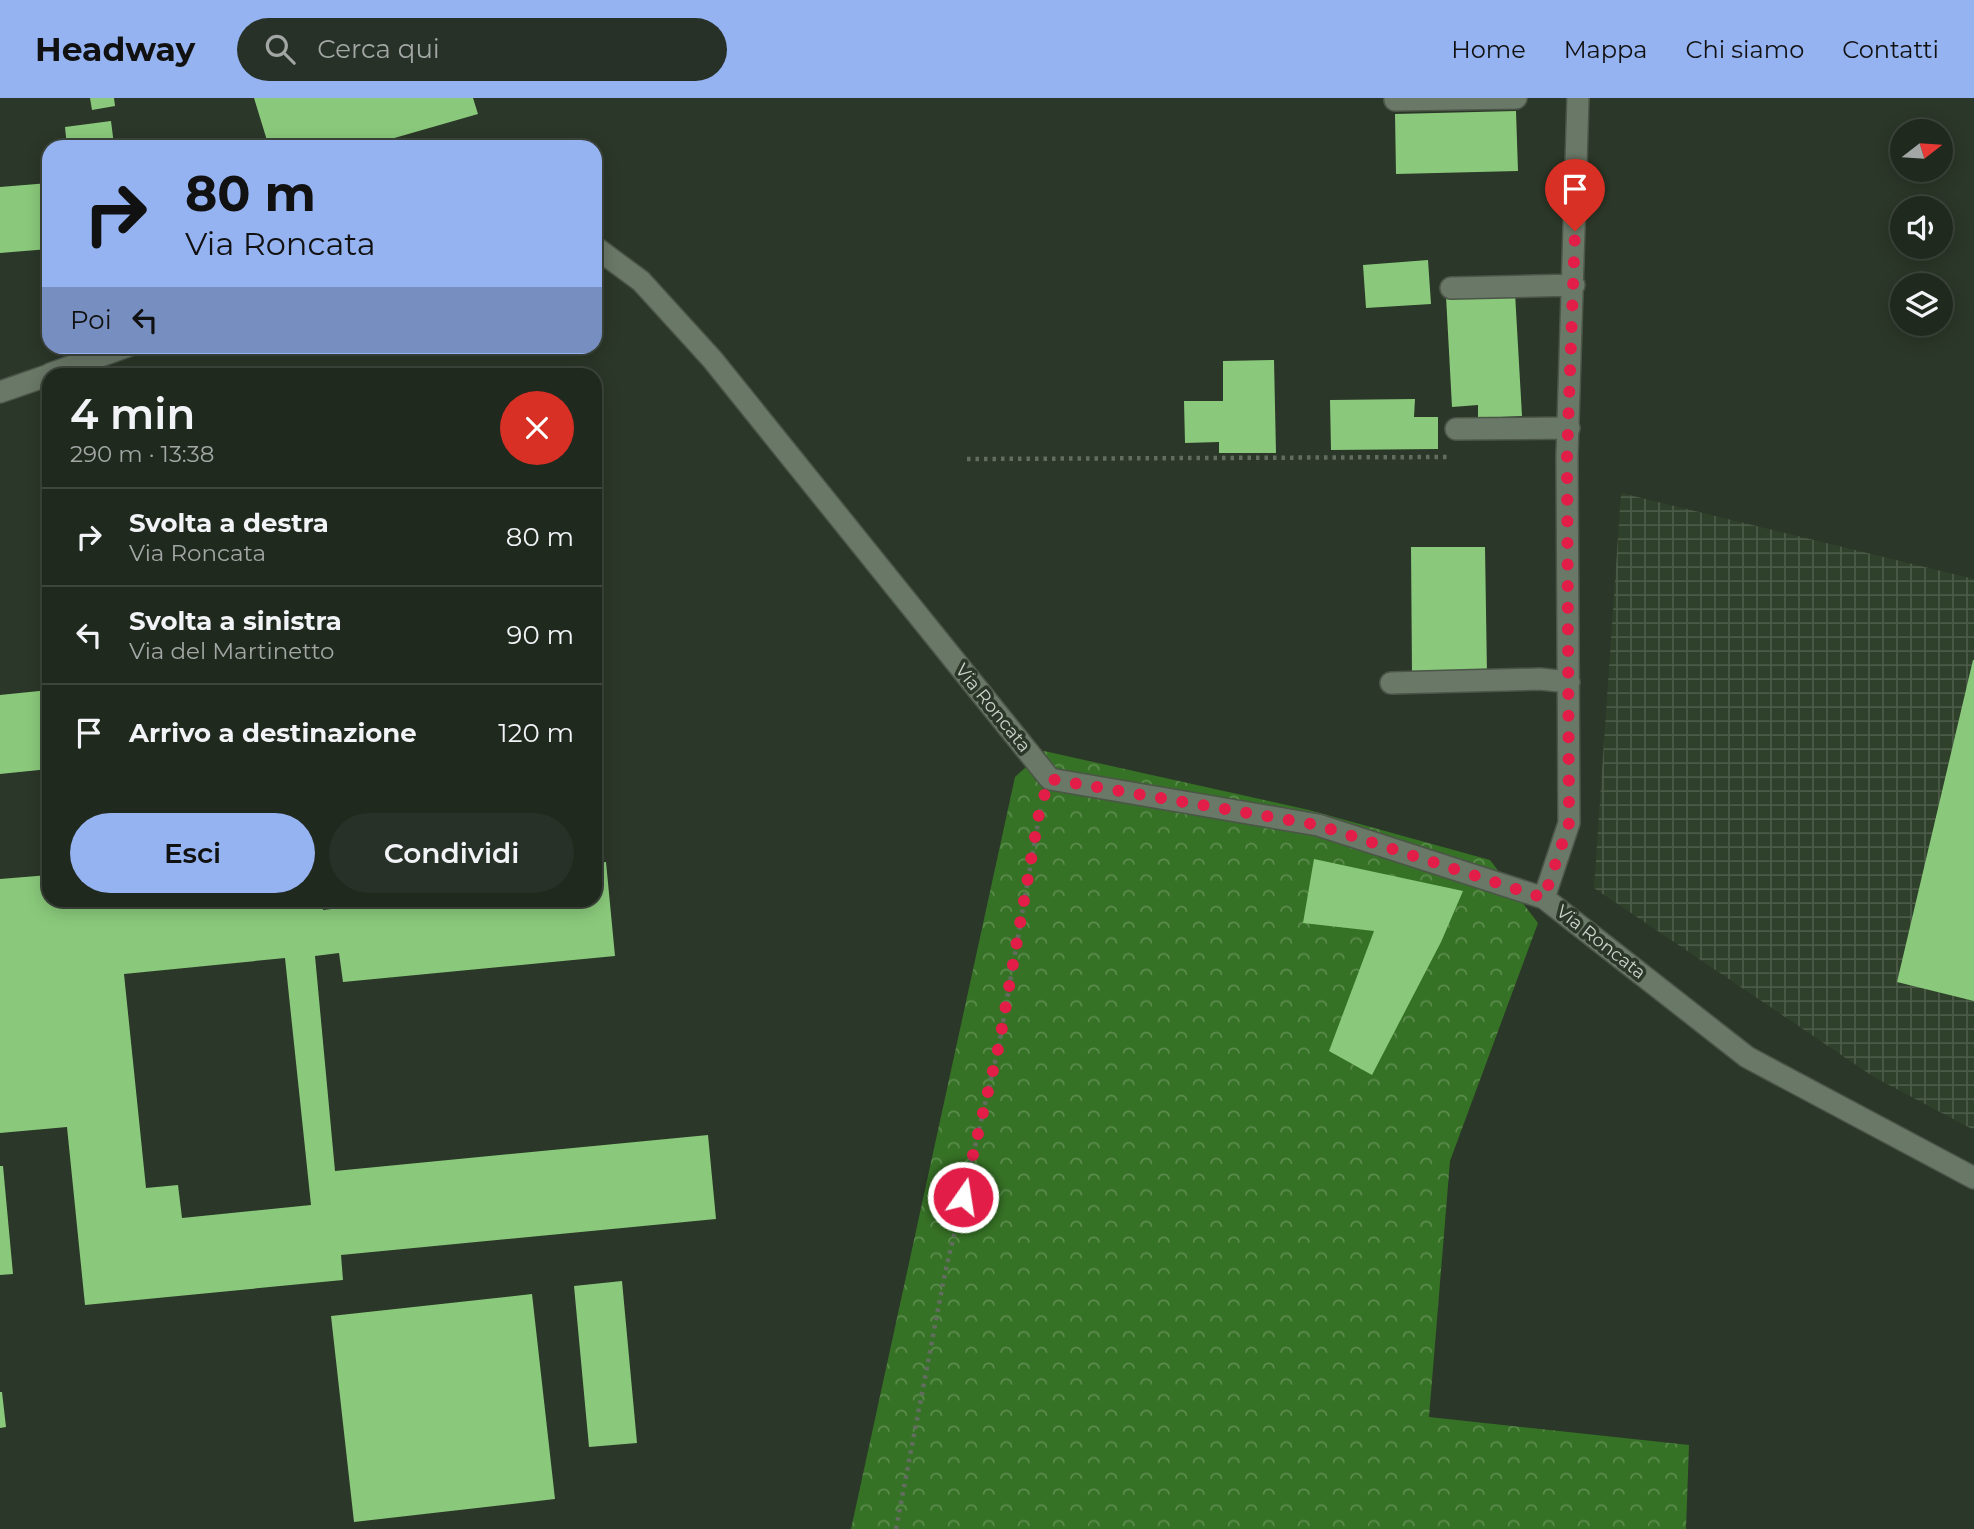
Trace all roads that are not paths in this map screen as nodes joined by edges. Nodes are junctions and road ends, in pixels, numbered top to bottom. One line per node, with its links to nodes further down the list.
1 (1516, 98): 3 (street)
2 (1577, 98): 5 (street)
3 (1395, 100)
4 (602, 252): 15 (street, Via Roncata)
5 (1574, 285): 6 (street); 11 (street)
6 (1451, 288)
7 (106, 354): 8 (street)
8 (68, 368)
9 (42, 377): 10 (street)
10 (0, 392)
11 (1569, 428): 12 (street); 14 (street)
12 (1456, 429)
13 (1391, 682): 14 (street)
14 (1569, 682): 15 (street)
15 (1544, 898): 16 (street, Via Roncata)
16 (1974, 1178)

